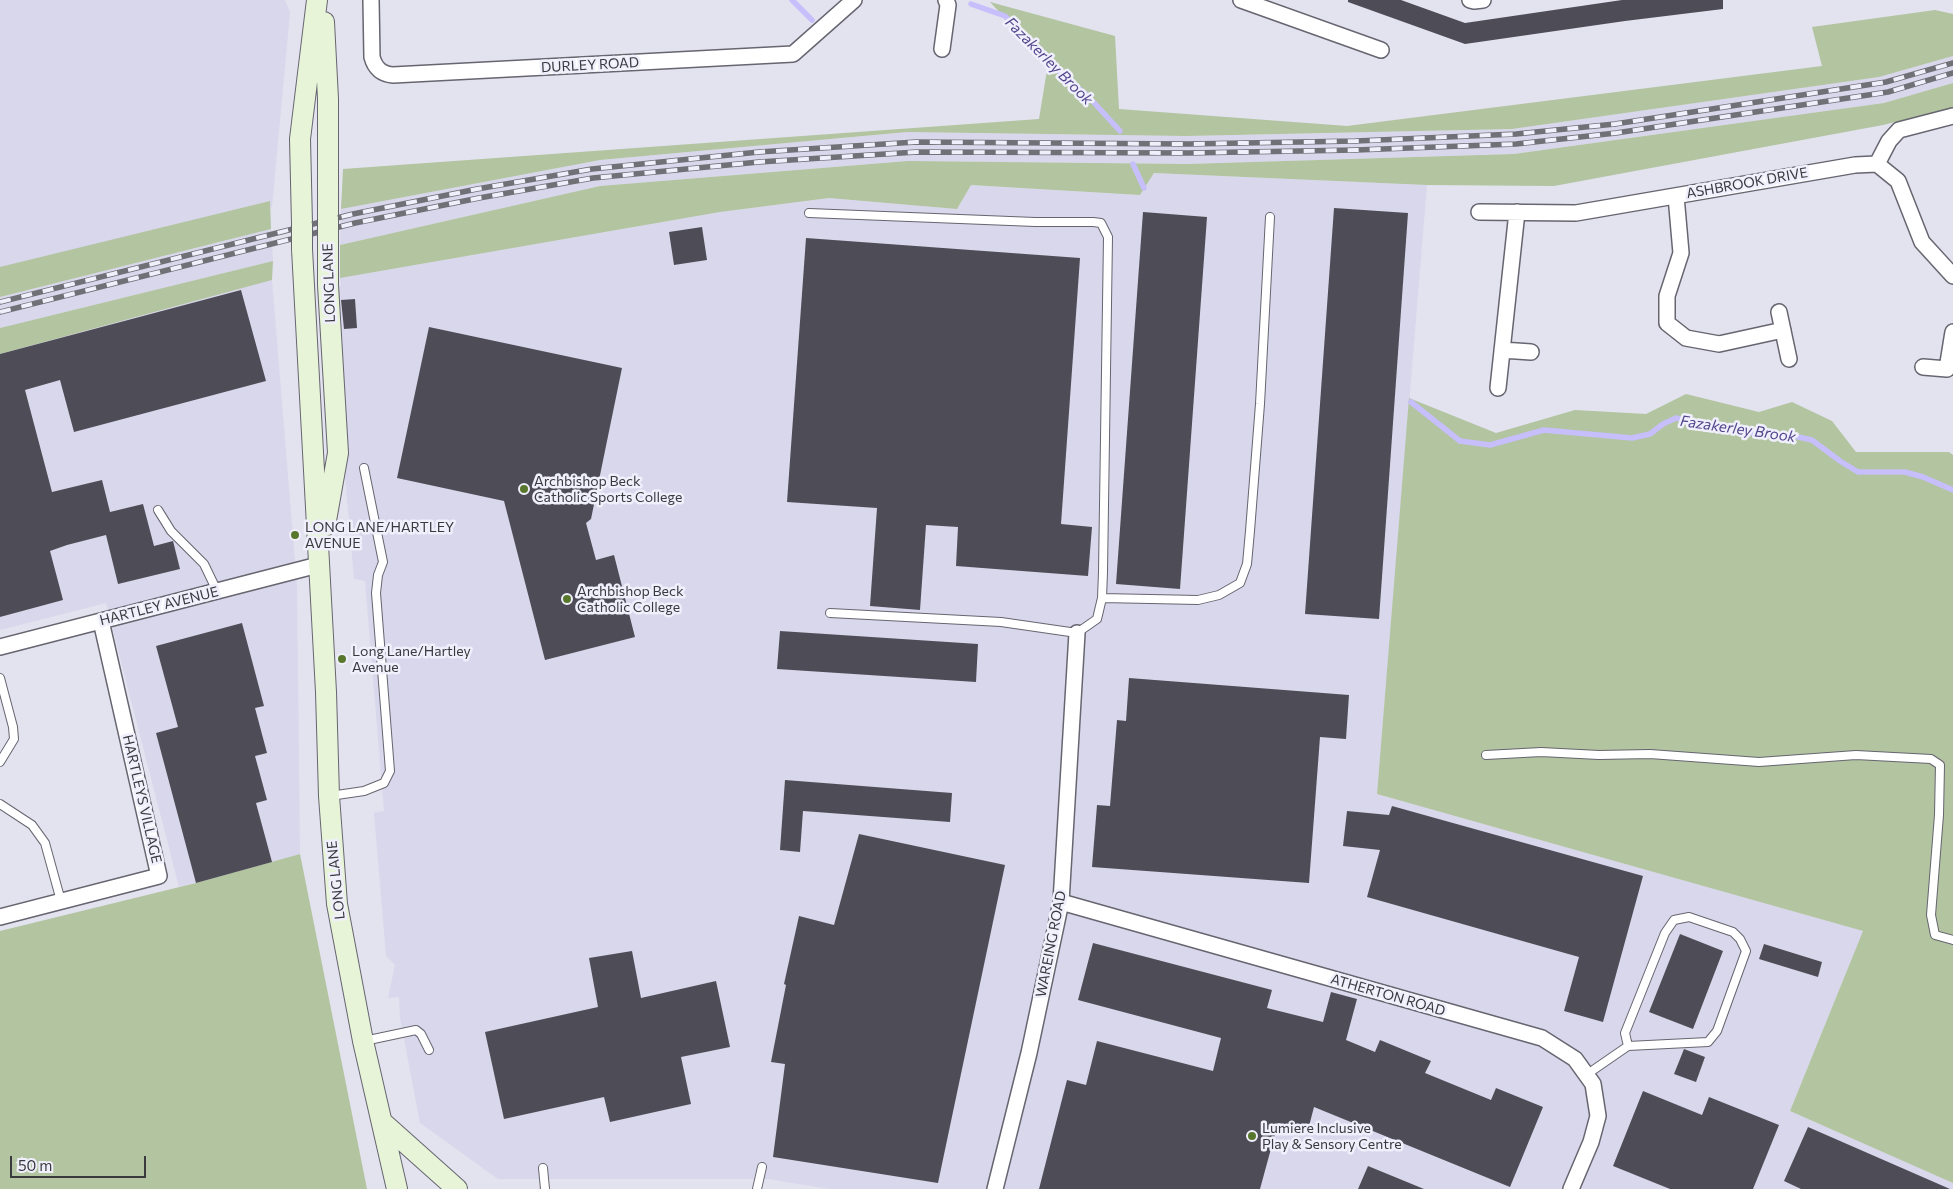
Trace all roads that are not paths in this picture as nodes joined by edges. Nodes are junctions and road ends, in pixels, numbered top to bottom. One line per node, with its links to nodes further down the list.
1 (317, 0): 29 (main road, LONG LANE, bridge)
2 (322, 0): 29 (main road, LONG LANE, bridge)
3 (371, 0): 4 (street, DURLEY ROAD)
4 (854, 0)
5 (946, 0): 9 (street)
6 (1241, 0): 10 (street)
7 (1470, 0): 8 (street)
8 (1482, 0)
9 (942, 49)
10 (1381, 50)
11 (1953, 116): 12 (street)
12 (1877, 164): 13 (street, ASHBROOK DRIVE); 18 (street)
13 (1676, 196): 15 (street, ASHBROOK DRIVE); 20 (street)
14 (1479, 212): 15 (street, ASHBROOK DRIVE)
15 (1516, 212): 22 (street)
16 (809, 213): 31 (lane)
17 (1270, 218): 31 (lane)
18 (1953, 276)
19 (1779, 312): 20 (street)
20 (1783, 330): 24 (street)
21 (1953, 332): 25 (street)
22 (1502, 350): 23 (street); 26 (street)
23 (1531, 352)
24 (1789, 358)
25 (1923, 367)
26 (1498, 388)
27 (364, 468): 39 (lane)
28 (158, 510): 30 (lane)
29 (318, 565): 30 (street, HARTLEY AVENUE); 39 (main road, LONG LANE)
30 (217, 591): 33 (street, HARTLEY AVENUE)
31 (1102, 598): 34 (lane)
32 (830, 613): 34 (lane)
33 (101, 621): 35 (street, HARTLEY AVENUE); 41 (street, HARTLEYS VILLAGE)
34 (1077, 633): 42 (street, WAREING ROAD)
35 (0, 647)
36 (0, 678): 38 (lane)
37 (1486, 755): 44 (lane)
38 (0, 762)
39 (328, 796): 45 (main road, LONG LANE)
40 (0, 804): 41 (lane)
41 (60, 901): 43 (street, HARTLEYS VILLAGE)
42 (1062, 902): 48 (street, ATHERTON ROAD); 56 (street, WAREING ROAD)
43 (0, 917)
44 (1953, 940)
45 (363, 1041): 47 (lane); 49 (main road, LONG LANE)
46 (1628, 1046): 46 (lane); 48 (lane)
47 (429, 1050)
48 (1586, 1075): 57 (street, ATHERTON ROAD)
49 (382, 1122): 52 (main road, LONG LANE); 53 (main road)
50 (762, 1166): 55 (lane)
51 (543, 1168): 54 (lane)
52 (397, 1189)
53 (457, 1189)
54 (545, 1189)
55 (756, 1189)
56 (995, 1189)
57 (1572, 1189)

